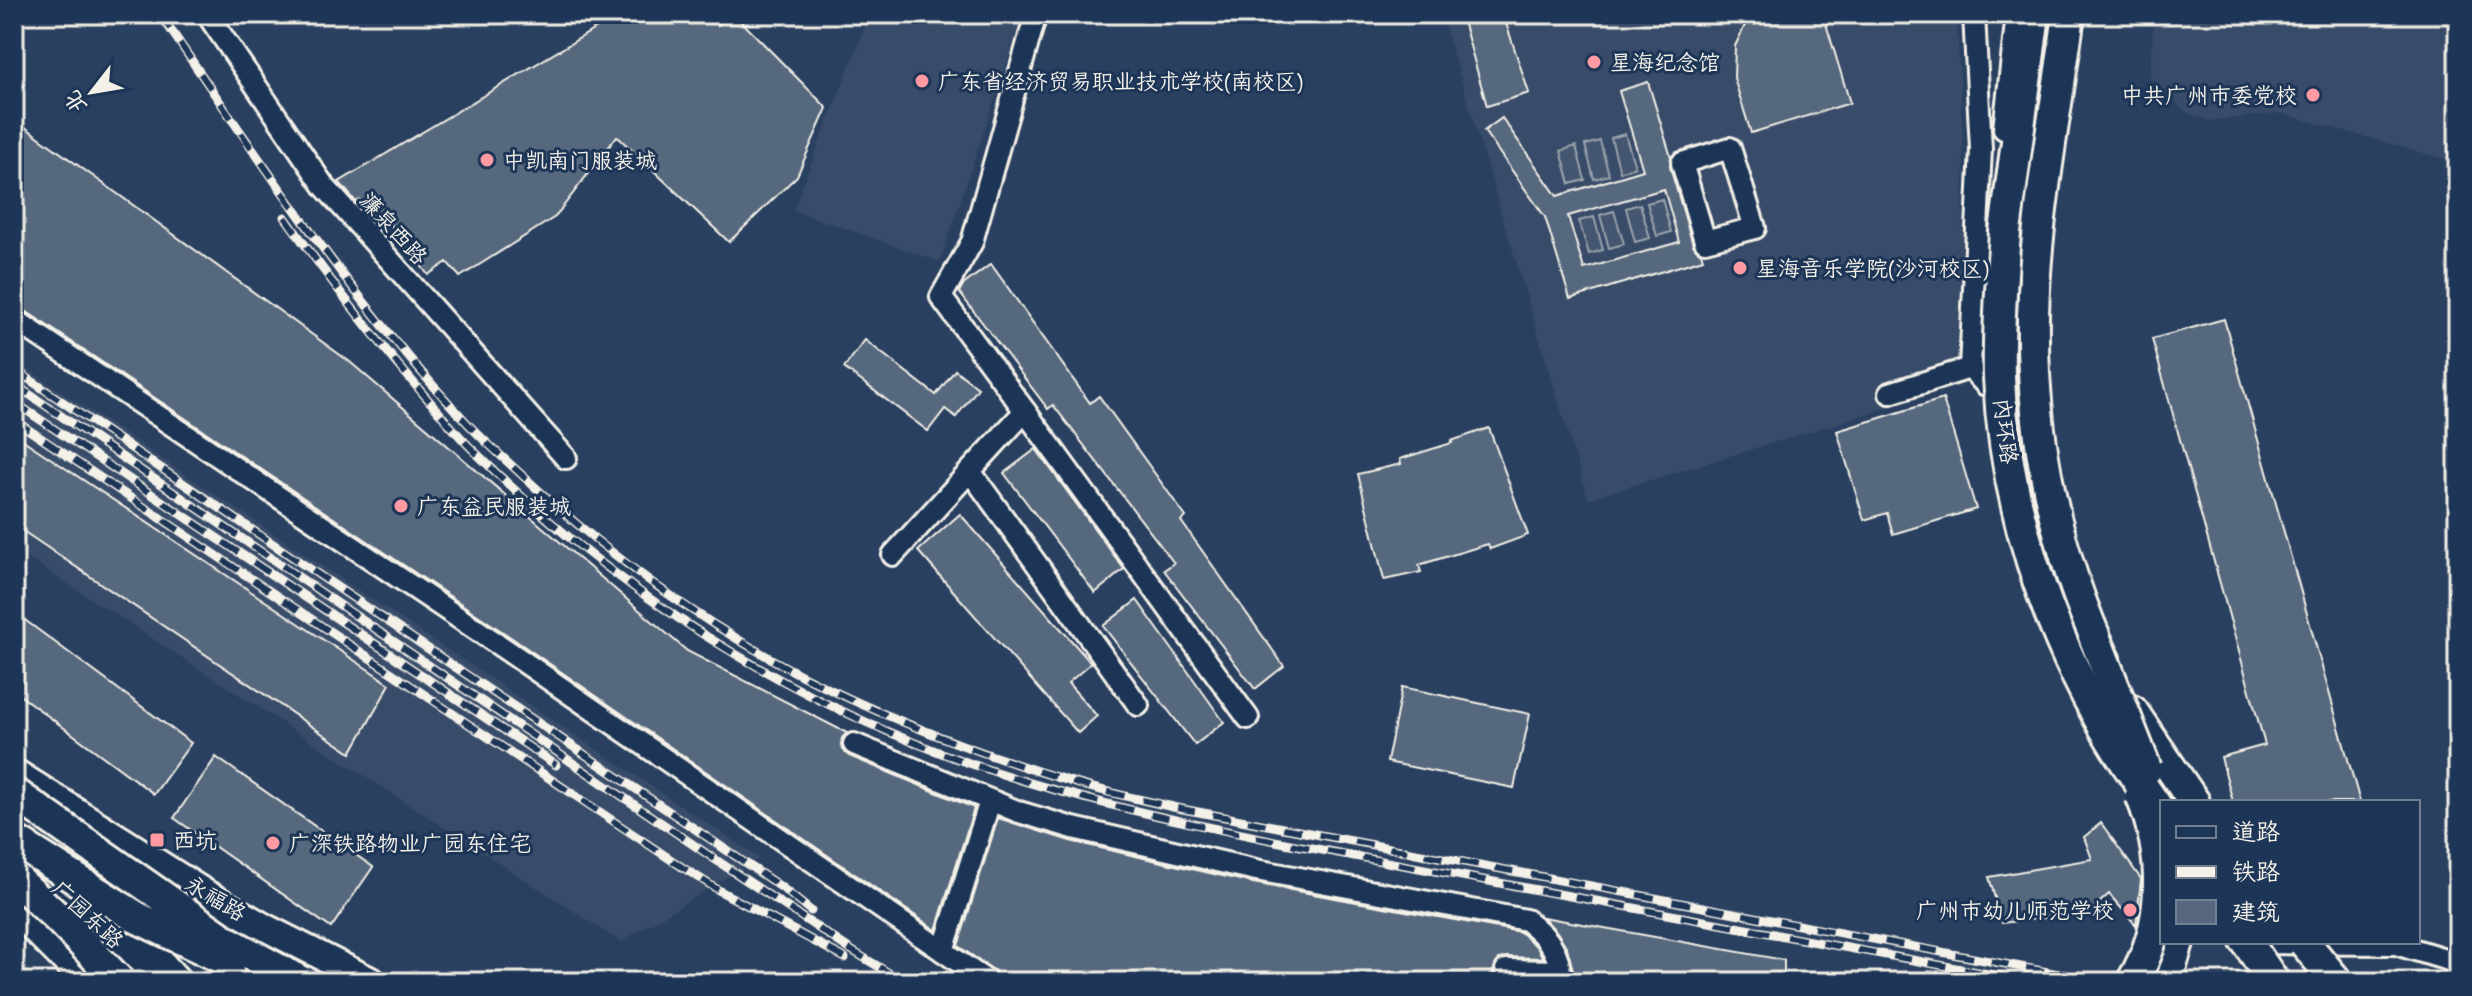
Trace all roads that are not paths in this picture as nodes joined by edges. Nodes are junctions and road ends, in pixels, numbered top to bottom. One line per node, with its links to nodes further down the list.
1 (207, 14): 13 (street, 濂泉西路)
2 (1036, 14): 12 (street)
3 (1974, 14): 9 (street)
4 (2017, 14): 10 (street)
5 (2034, 14): 19 (highway, 内环路, bridge)
6 (2069, 14): 16 (highway, 内环路)
7 (1705, 241): 7 (street)
8 (14, 319): 38 (street)
9 (1970, 368): 10 (street); 11 (street)
10 (1986, 385): 23 (street)
11 (1890, 393)
12 (1025, 411): 14 (street); 18 (street)
13 (566, 458)
14 (970, 471): 15 (street); 17 (street)
15 (893, 555)
16 (2094, 636): 24 (highway, 内环路, bridge); 26 (highway, bridge)
17 (1138, 705)
18 (1248, 718)
19 (2110, 737): 27 (highway, 内环路, bridge); 52 (highway, bridge)
20 (854, 744): 25 (street)
21 (14, 772): 50 (main road, 永福路)
22 (14, 793): 49 (highway, bridge)
23 (2165, 800)
24 (2193, 800)
25 (990, 801): 38 (street); 41 (street)
26 (2160, 809)
27 (2160, 811)
28 (14, 820): 47 (highway, bridge)
29 (14, 840): 48 (highway, bridge)
30 (14, 850): 46 (main road, 广园东路)
31 (14, 877): 43 (highway, bridge)
32 (14, 899): 44 (highway, bridge)
33 (23, 920): 42 (main road); 45 (main road)
34 (2177, 944): 53 (highway)
35 (2241, 944): 54 (highway, bridge)
36 (2306, 944): 55 (highway, bridge)
37 (2394, 944): 39 (street)
38 (943, 951): 51 (street)
39 (2458, 963)
40 (1506, 970): 41 (street)
41 (1560, 977)
42 (87, 982)
43 (120, 982)
44 (135, 982)
45 (143, 982)
46 (158, 982)
47 (176, 982)
48 (276, 982)
49 (301, 982)
50 (373, 982)
51 (988, 982)
52 (2132, 982)
53 (2166, 982)
54 (2274, 982)
55 (2337, 982)

